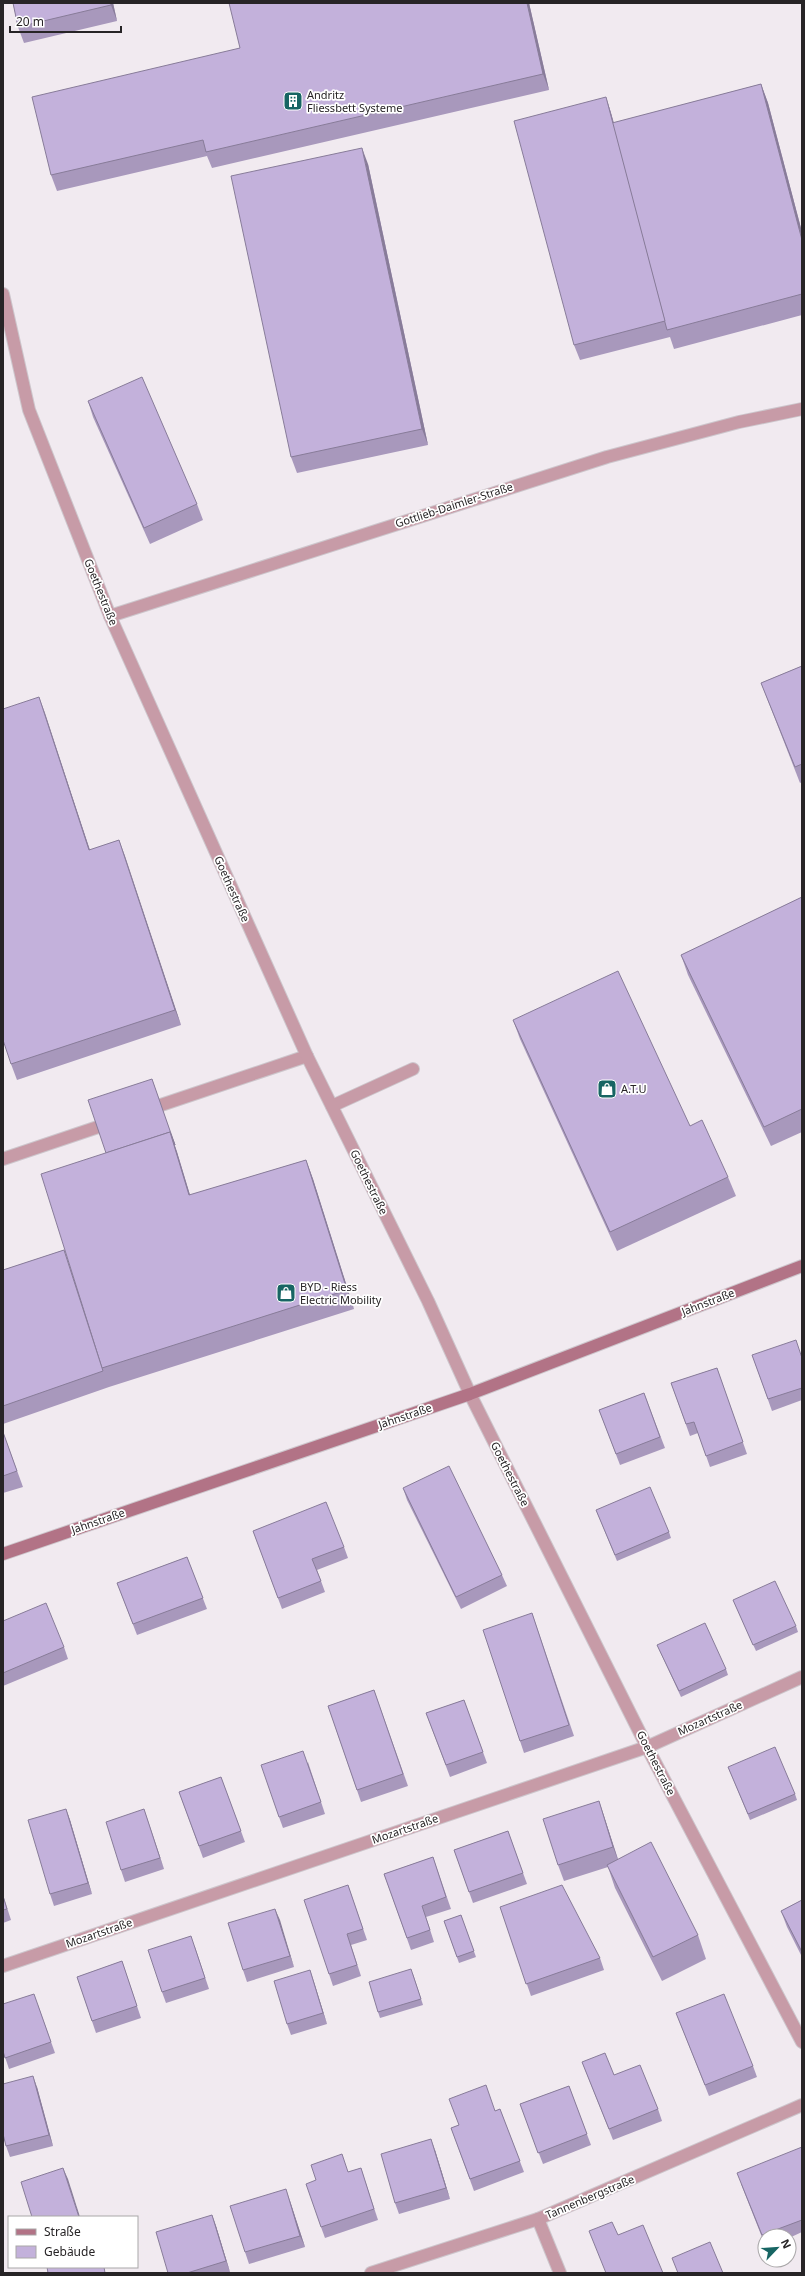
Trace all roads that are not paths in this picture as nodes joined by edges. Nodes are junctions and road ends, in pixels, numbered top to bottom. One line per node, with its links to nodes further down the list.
1 (3, 294): 2 (street, Goethestraße)
2 (4, 311): 4 (street, Goethestraße)
3 (802, 409): 4 (street, Gottlieb-Daimler-Straße)
4 (110, 616): 5 (street, Goethestraße)
5 (307, 1056): 7 (street); 8 (street, Goethestraße)
6 (413, 1069): 8 (street)
7 (161, 1105)
8 (332, 1106): 12 (street, Goethestraße)
9 (98, 1127): 10 (street)
10 (3, 1159)
11 (802, 1266): 12 (main road, Jahnstraße)
12 (470, 1394): 13 (main road, Jahnstraße); 15 (street, Goethestraße)
13 (3, 1554)
14 (802, 1677): 15 (street, Mozartstraße)
15 (647, 1747): 16 (street, Mozartstraße); 17 (street, Goethestraße)
16 (3, 1966)
17 (802, 2042)
18 (802, 2105): 19 (street, Tannenbergstraße)
19 (538, 2219): 20 (street, Tannenbergstraße); 21 (street)
20 (371, 2273)
21 (560, 2273)

